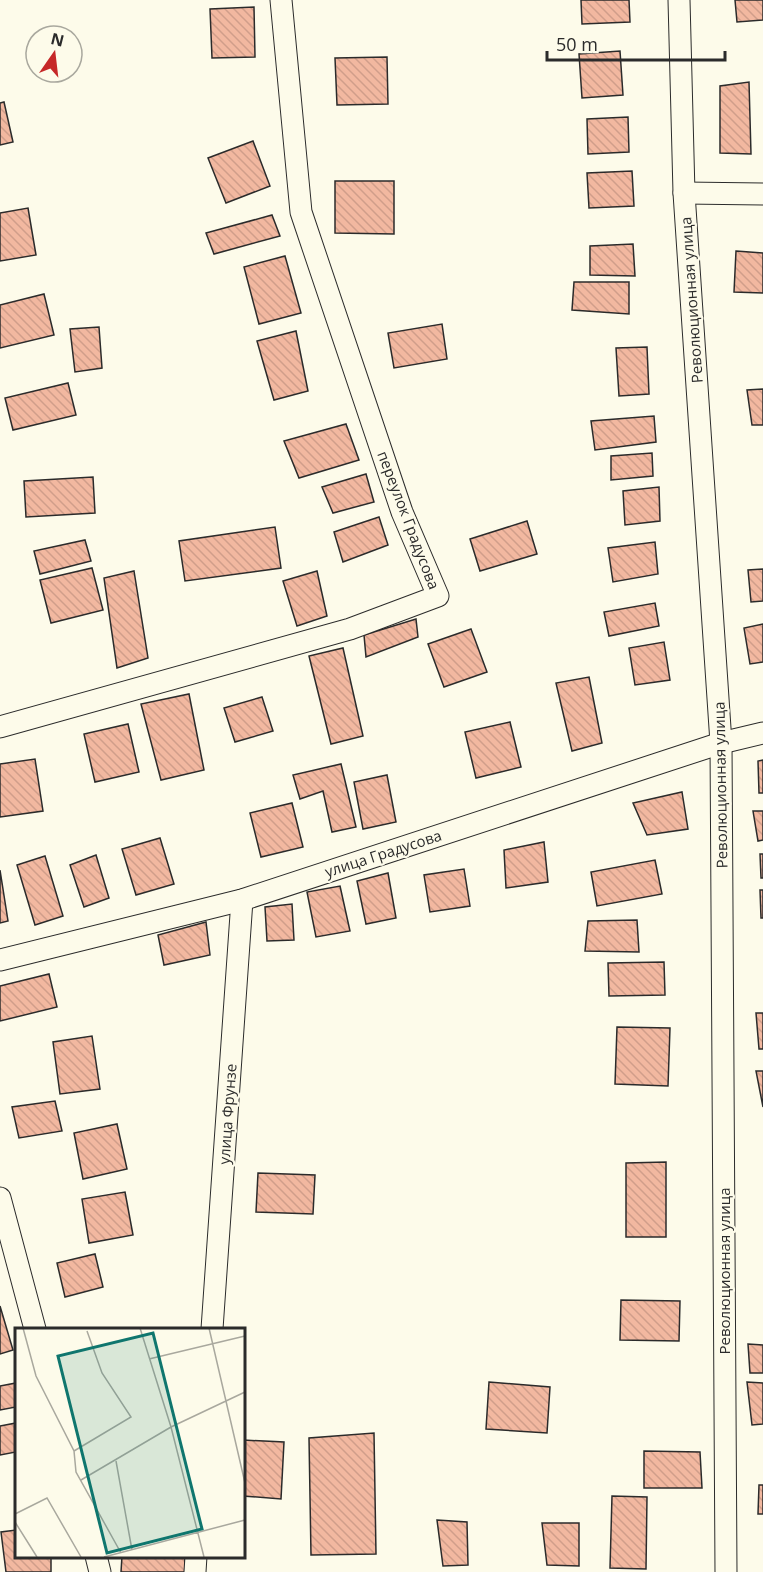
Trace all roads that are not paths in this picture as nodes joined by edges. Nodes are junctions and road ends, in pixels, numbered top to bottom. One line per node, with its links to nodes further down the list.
1 (280, 0): 5 (street, переулок Градусова)
2 (679, 0): 3 (street, Революционная улица)
3 (684, 193): 4 (street); 7 (street, Революционная улица)
4 (763, 194)
5 (0, 727)
6 (763, 733): 7 (street, улица Градусова)
7 (721, 743): 8 (street, улица Градусова); 17 (street, Революционная улица)
8 (242, 900): 9 (street, улица Градусова); 12 (street, улица Фрунзе)
9 (0, 960)
10 (0, 1198): 11 (street)
11 (35, 1328)
12 (212, 1328)
13 (96, 1557): 15 (street)
14 (196, 1557): 16 (street)
15 (100, 1572)
16 (195, 1572)
17 (726, 1572)

